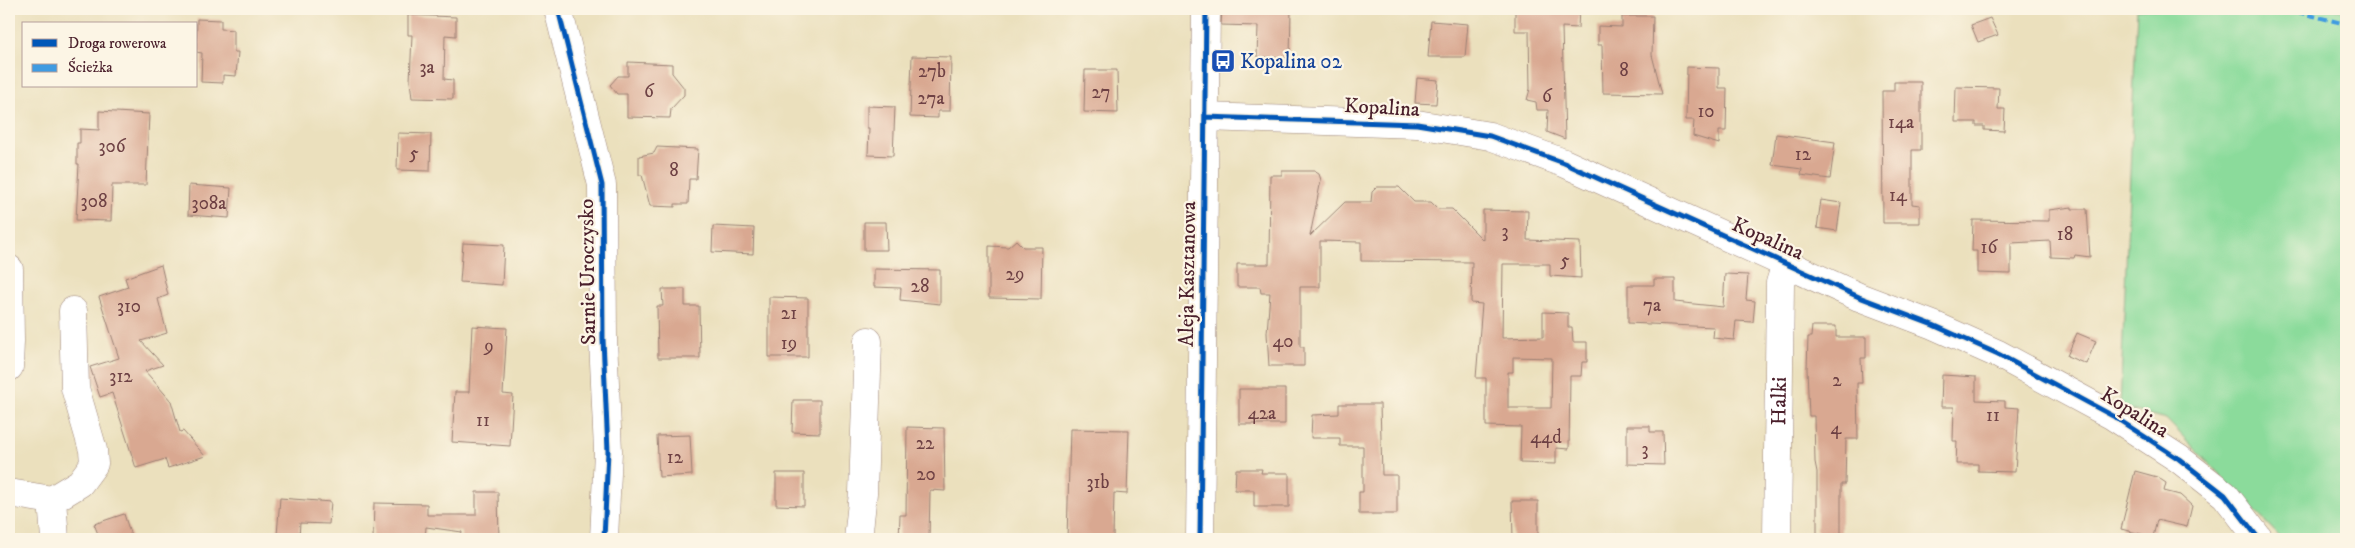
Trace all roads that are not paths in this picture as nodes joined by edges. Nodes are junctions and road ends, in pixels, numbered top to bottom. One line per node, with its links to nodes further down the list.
1 (558, 9): 12 (street, Sarnie Uroczysko)
2 (1206, 9): 3 (street, Aleja Kasztanowa)
3 (1205, 117): 4 (street, Kopalina); 14 (street, Aleja Kasztanowa)
4 (1786, 264): 15 (street, Halki); 16 (street, Kopalina)
5 (9, 268): 8 (street)
6 (73, 311): 10 (street)
7 (868, 340): 13 (street)
8 (9, 367)
9 (9, 493): 10 (street)
10 (52, 500): 11 (street)
11 (55, 539)
12 (604, 539)
13 (858, 539)
14 (1200, 539)
15 (1776, 539)
16 (2258, 539)

